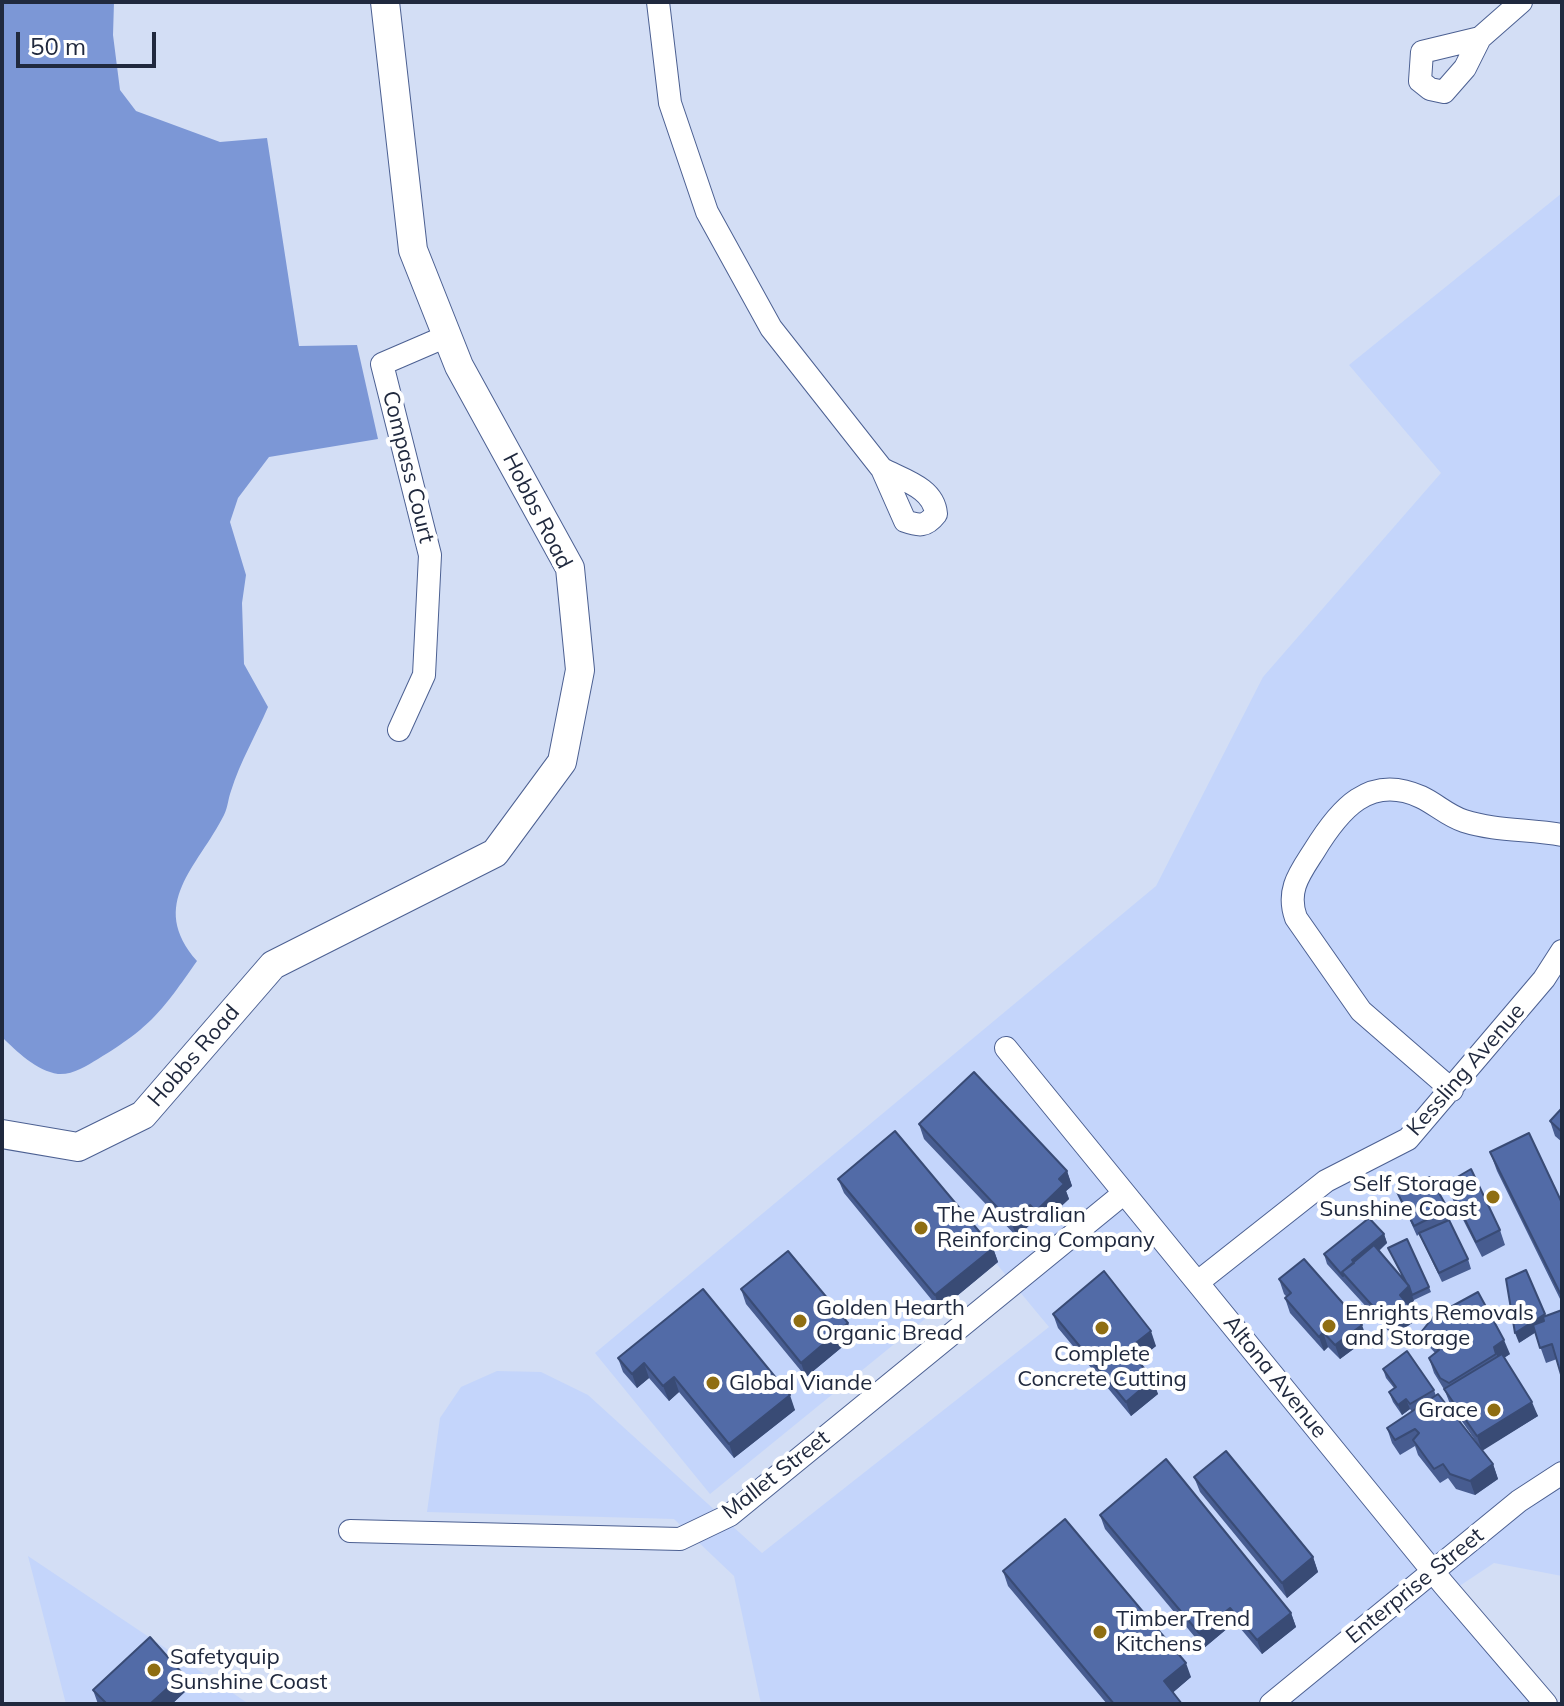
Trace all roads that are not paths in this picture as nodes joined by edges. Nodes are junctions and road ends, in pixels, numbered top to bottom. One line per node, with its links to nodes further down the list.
1 (385, 2): 5 (street, Hobbs Road)
2 (658, 2): 6 (street)
3 (1521, 2): 4 (street)
4 (1480, 38)
5 (447, 336): 7 (street, Compass Court); 12 (street, Hobbs Road)
6 (882, 469)
7 (399, 730)
8 (1562, 835): 11 (street)
9 (1562, 951): 11 (street, Kessling Avenue)
10 (1006, 1048): 13 (street, Altona Avenue)
11 (1452, 1090): 14 (street, Kessling Avenue)
12 (2, 1134)
13 (1123, 1194): 14 (street, Altona Avenue); 16 (street, Mallet Street)
14 (1198, 1282): 17 (street, Altona Avenue)
15 (1562, 1473): 17 (street, Enterprise Street)
16 (350, 1531)
17 (1433, 1571): 18 (street, Enterprise Street); 19 (street, Altona Avenue)
18 (1271, 1704)
19 (1546, 1704)

